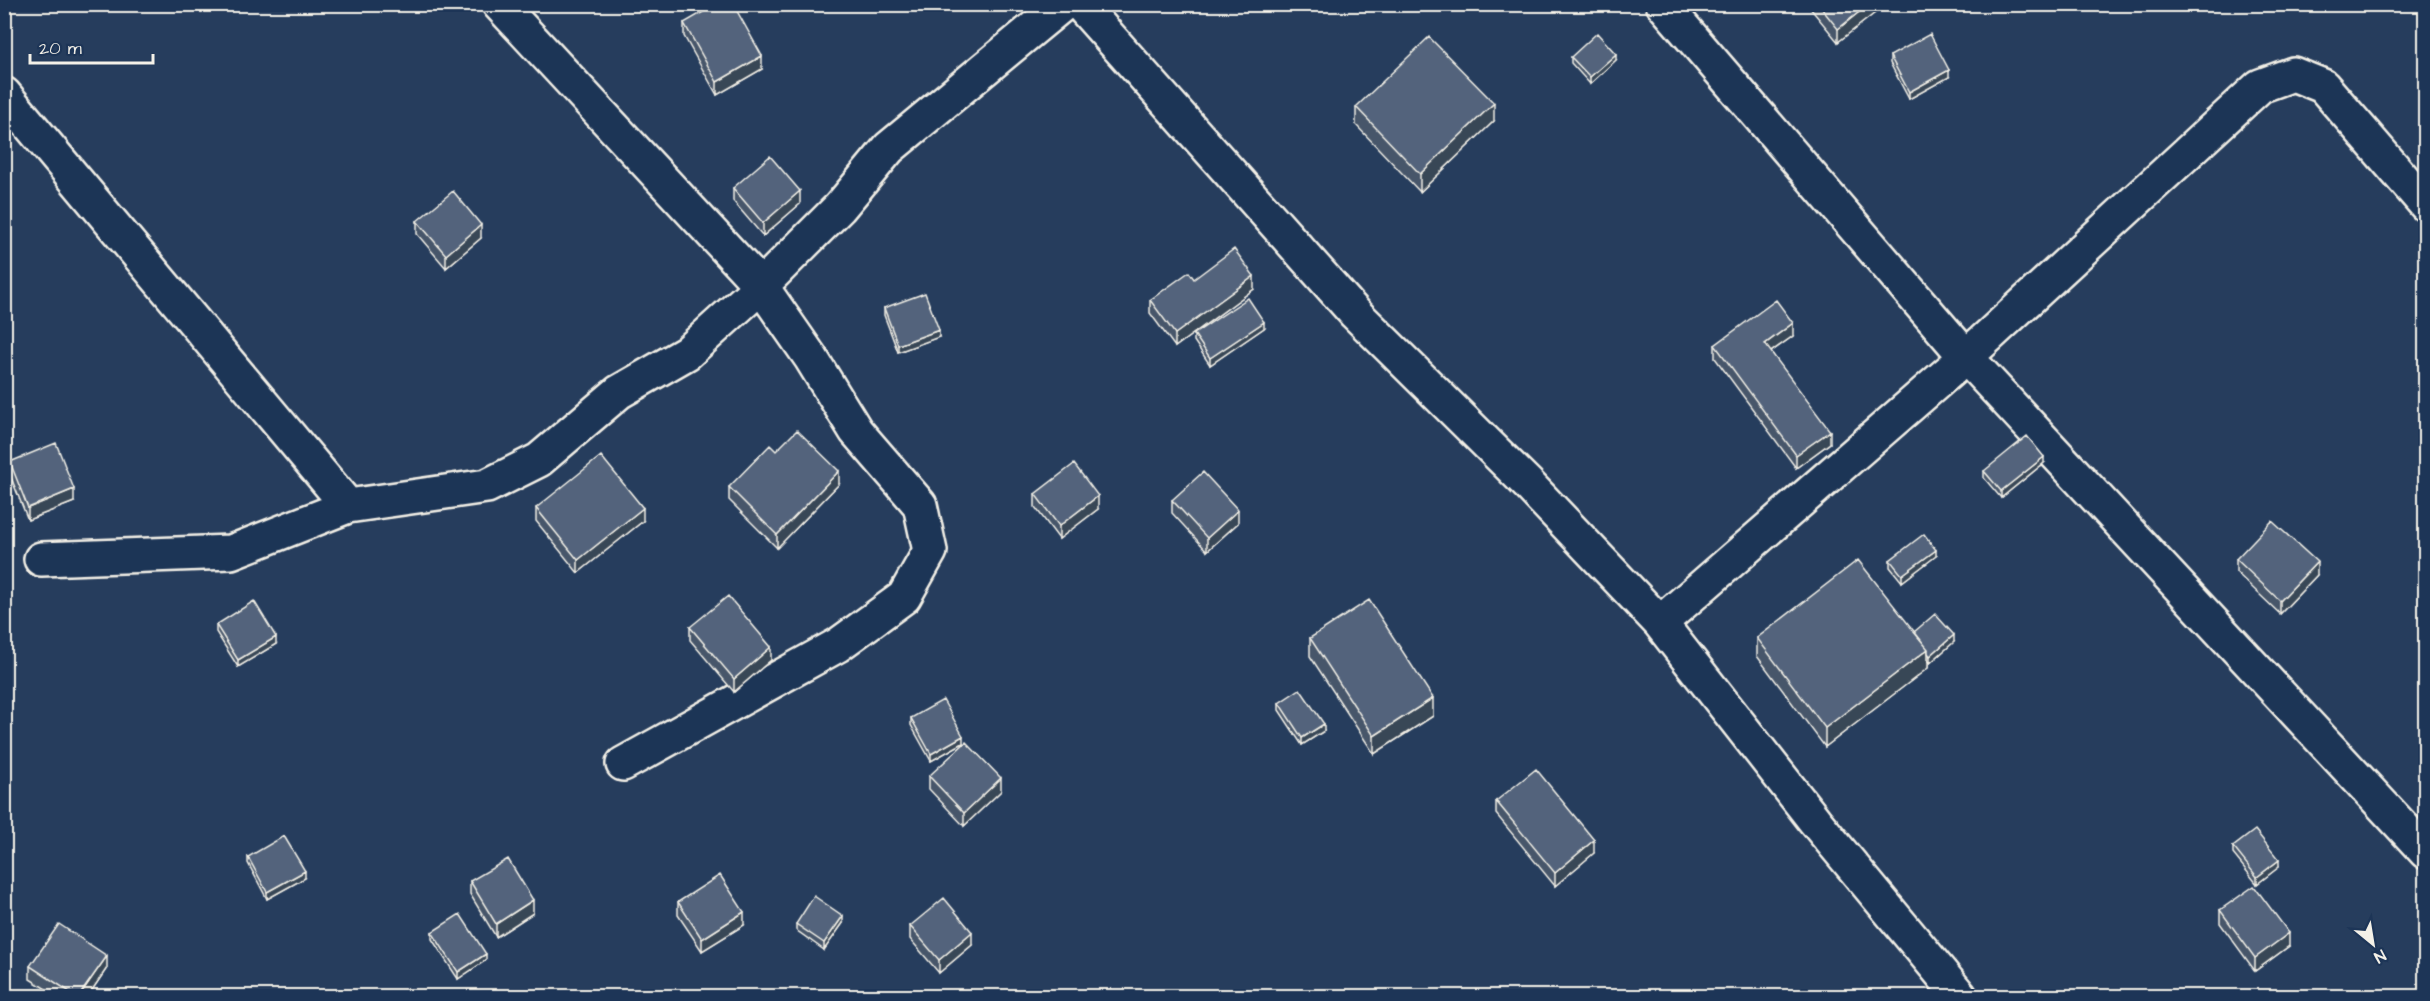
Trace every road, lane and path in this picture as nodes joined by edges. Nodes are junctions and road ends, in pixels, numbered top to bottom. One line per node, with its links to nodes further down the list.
1 (499, 4): 7 (street)
2 (1063, 4): 7 (street)
3 (1080, 4): 11 (street)
4 (1663, 4): 8 (street)
5 (4, 94): 9 (street)
6 (2426, 205): 8 (street)
7 (761, 286): 9 (street); 12 (street)
8 (1966, 357): 11 (street); 13 (street)
9 (348, 506): 10 (street)
10 (41, 559)
11 (1660, 623): 14 (street)
12 (622, 764)
13 (2426, 852)
14 (1960, 996)

